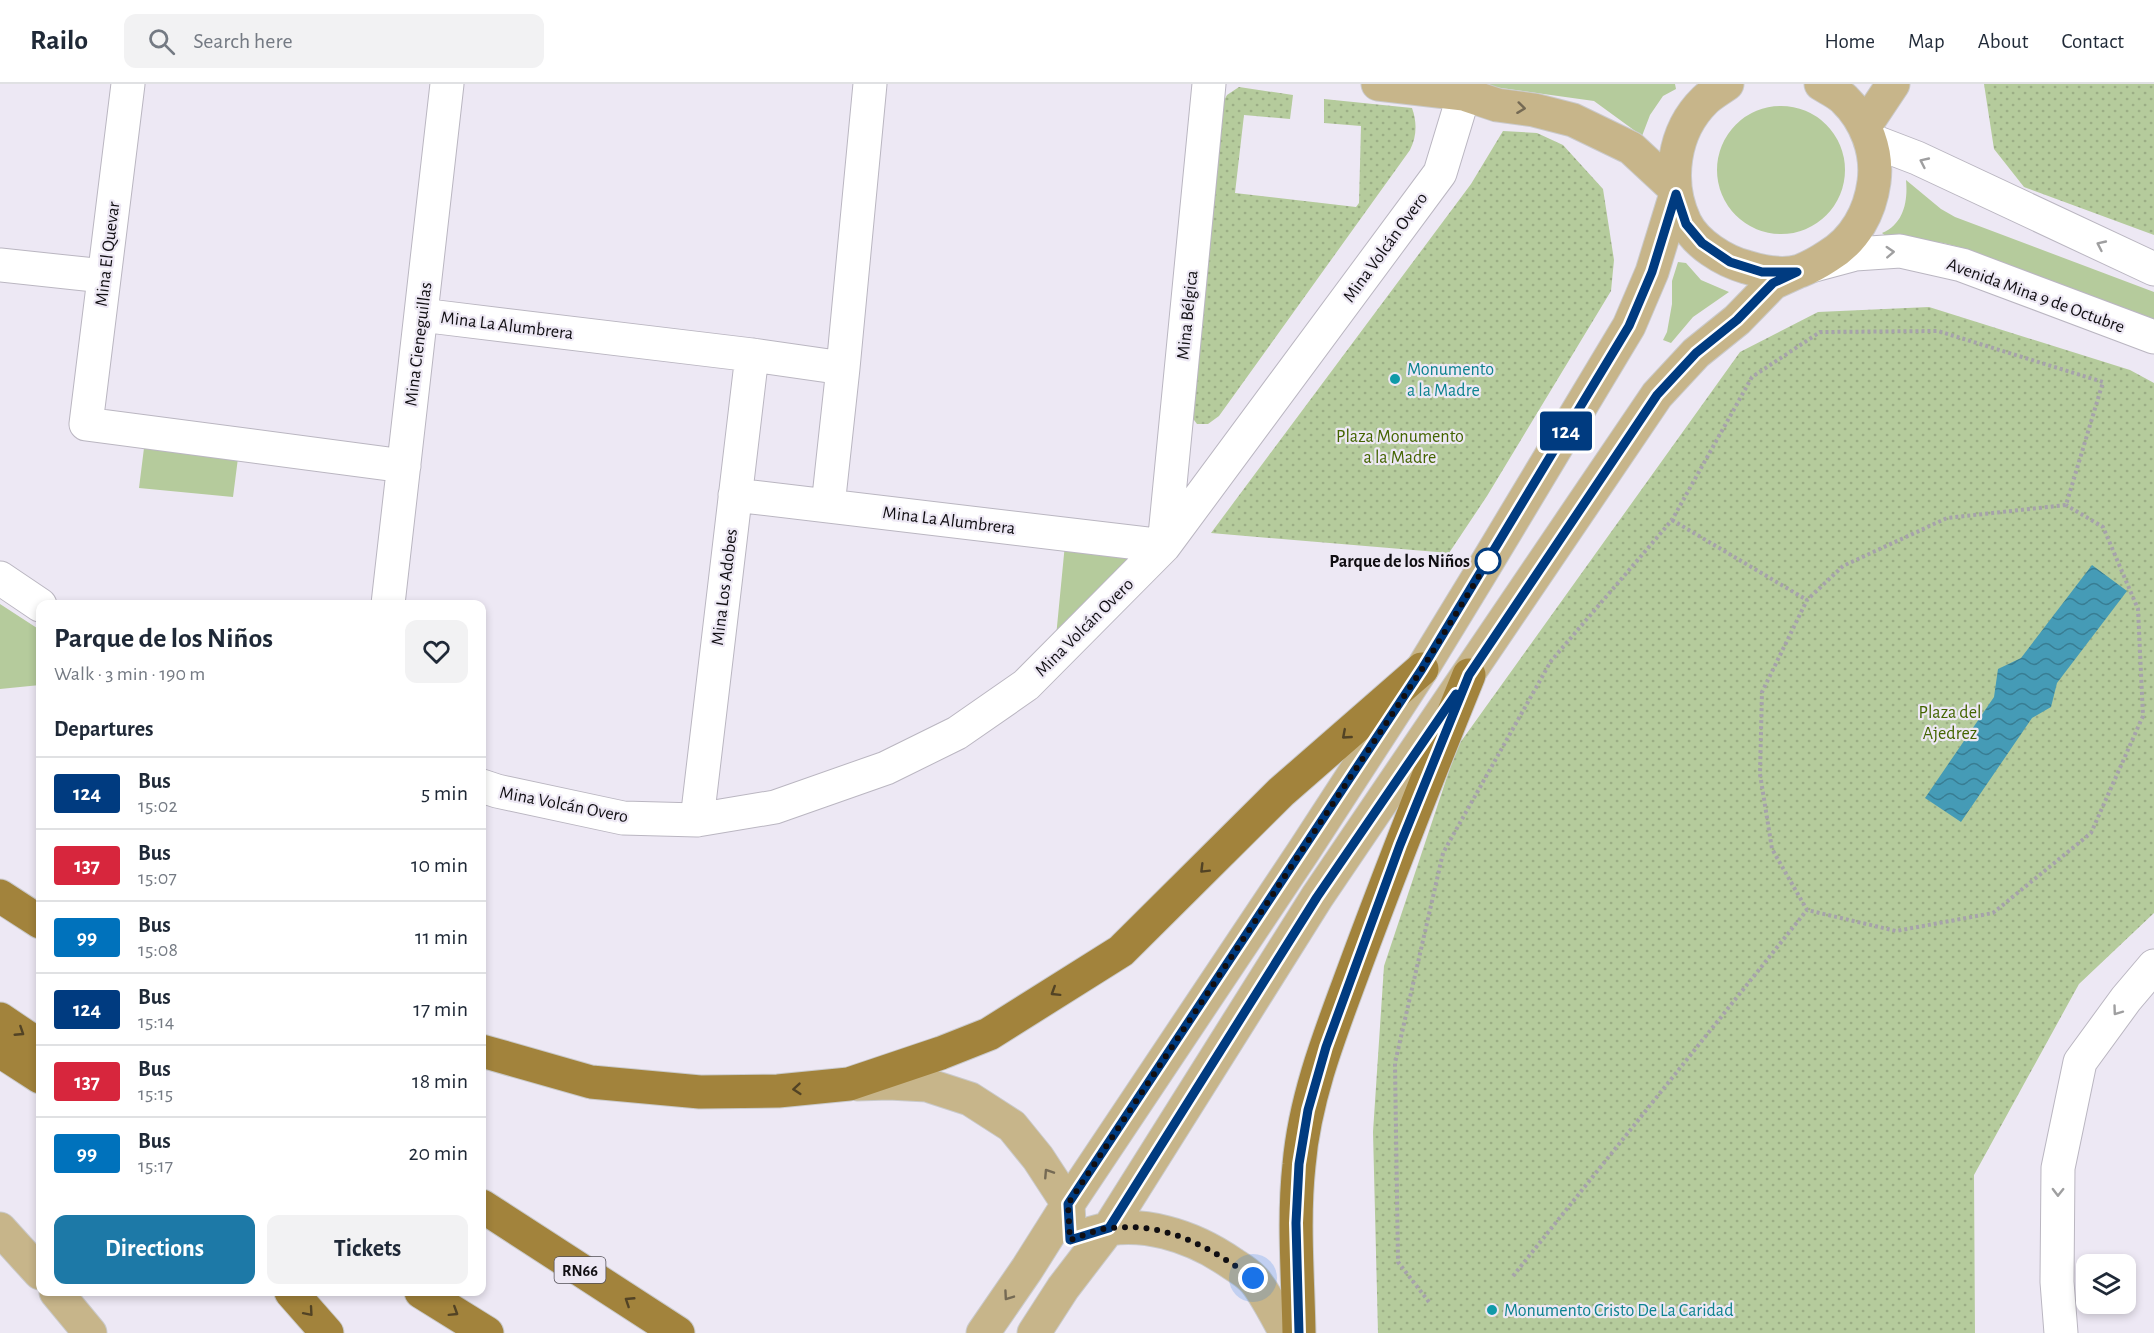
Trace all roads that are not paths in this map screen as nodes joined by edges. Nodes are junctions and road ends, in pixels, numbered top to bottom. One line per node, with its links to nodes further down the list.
1 (128, 84): 15 (street, Mina El Quevar)
2 (447, 84): 16 (street, Mina Cieneguillas)
3 (870, 84): 19 (street)
4 (1209, 84): 23 (street, Mina Bélgica)
5 (1378, 84): 9 (main road)
6 (1727, 84): 11 (main road)
7 (1821, 84): 10 (main road)
8 (1893, 84): 10 (main road)
9 (1464, 94): 11 (main road, one-way to 11); 23 (street, Mina Volcán Overo)
10 (1868, 133): 13 (main road); 14 (street, one-way to 10)
11 (1675, 191): 13 (main road); 27 (main road)
12 (0, 265): 15 (street)
13 (1805, 269): 17 (street, Avenida Mina 9 de Octubre, one-way to 17); 28 (main road)
14 (2154, 269)
15 (104, 276): 20 (street, Mina El Quevar)
16 (421, 315): 18 (street, Mina La Alumbrera); 20 (street, Mina Cieneguillas)
17 (2154, 338)
18 (752, 355): 19 (street, Mina La Alumbrera); 21 (street, Mina Los Adobes)
19 (843, 368): 22 (street)
20 (404, 466): 25 (street, Mina Cieneguillas)
21 (735, 495): 22 (street, Mina La Alumbrera); 30 (street, Mina Los Adobes)
22 (828, 506): 23 (street, Mina La Alumbrera)
23 (1164, 546): 30 (street, Mina Volcán Overo)
24 (0, 578): 26 (street)
25 (388, 600)
26 (36, 602)
27 (1422, 669): 41 (highway, one-way to 41); 42 (main road)
28 (1469, 675): 44 (main road); 60 (highway)
29 (486, 788): 30 (street, Mina Volcán Overo)
30 (697, 820)
31 (0, 882): 33 (highway)
32 (0, 896): 34 (highway)
33 (36, 896)
34 (36, 919)
35 (2154, 966): 61 (street, one-way to 61)
36 (0, 1019): 37 (highway, one-way to 37)
37 (36, 1043)
38 (0, 1051): 40 (highway)
39 (486, 1052): 41 (highway, one-way to 39)
40 (36, 1074)
41 (849, 1084): 42 (main road, one-way to 41)
42 (1068, 1204): 46 (main road); 48 (main road)
43 (486, 1209): 56 (highway, RN66, one-way to 43)
44 (1109, 1228): 46 (main road); 49 (main road); 59 (main road)
45 (0, 1229): 47 (main road)
46 (1070, 1240): 48 (main road); 49 (main road)
47 (36, 1269)
48 (1027, 1269): 57 (main road, one-way to 57)
49 (1063, 1288): 58 (main road)
50 (59, 1296): 53 (main road)
51 (295, 1296): 54 (highway, one-way to 54)
52 (428, 1296): 55 (highway, one-way to 55)
53 (90, 1333)
54 (327, 1333)
55 (487, 1333)
56 (678, 1333)
57 (983, 1333)
58 (1034, 1333)
59 (1286, 1333)
60 (1299, 1333)
61 (2061, 1333)

